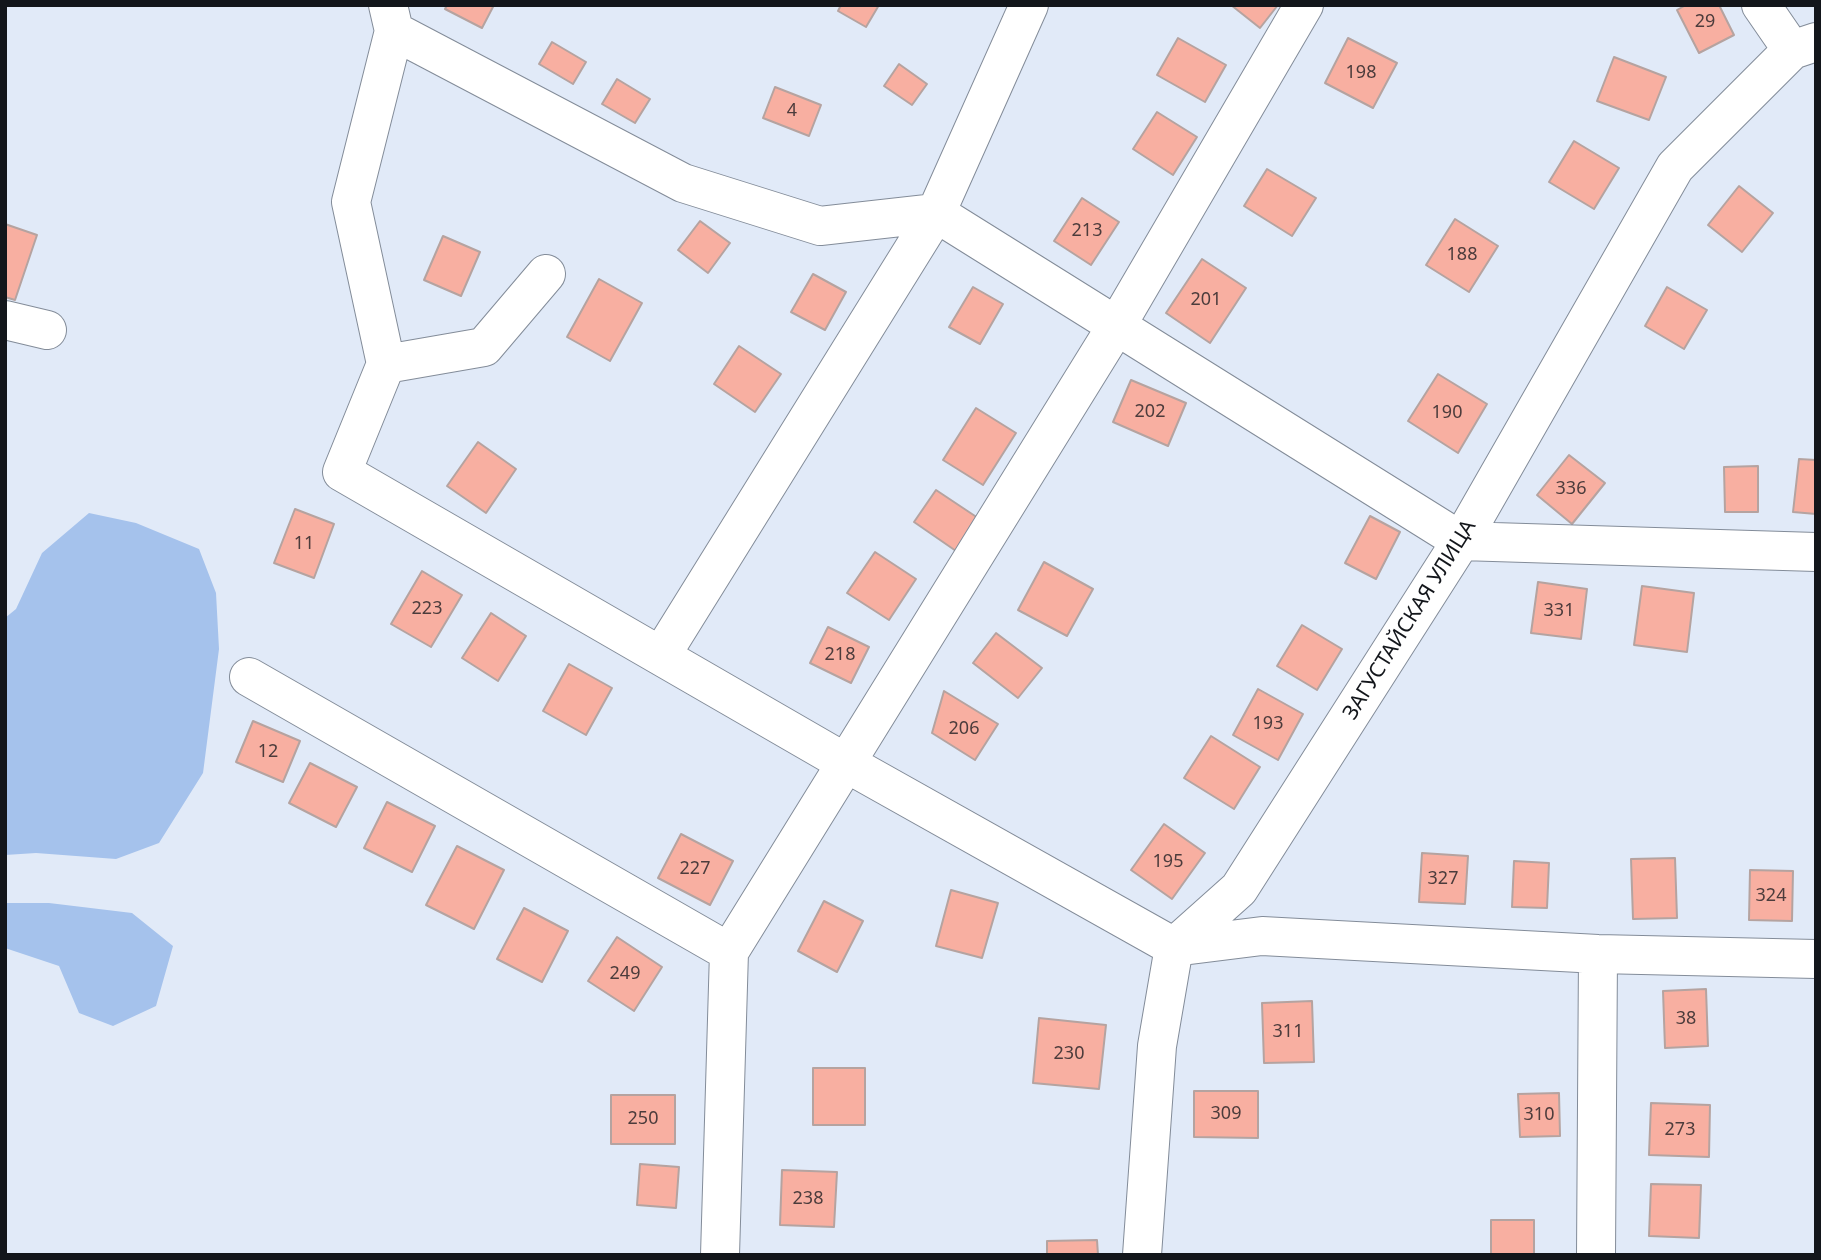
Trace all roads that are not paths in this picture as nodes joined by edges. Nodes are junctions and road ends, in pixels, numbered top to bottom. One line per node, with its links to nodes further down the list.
1 (1029, 5): 6 (street)
2 (1304, 5): 9 (street)
3 (1761, 5): 5 (street)
4 (391, 18): 6 (street); 11 (street)
5 (1804, 46): 12 (street, ЗАГУСТАЙСКАЯ УЛИЦА)
6 (936, 213): 9 (street); 14 (street)
7 (546, 274): 11 (street)
8 (5, 320): 10 (street)
9 (1116, 325): 12 (street); 16 (street)
10 (47, 330)
11 (386, 364): 14 (street)
12 (1461, 541): 13 (street); 17 (street, ЗАГУСТАЙСКАЯ УЛИЦА)
13 (1816, 552)
14 (662, 654): 16 (street)
15 (249, 677): 18 (street)
16 (846, 763): 17 (street); 18 (street)
17 (1174, 947): 19 (street); 22 (street)
18 (729, 952): 21 (street)
19 (1598, 954): 20 (street); 23 (street)
20 (1816, 959)
21 (720, 1255)
22 (1142, 1255)
23 (1596, 1255)

